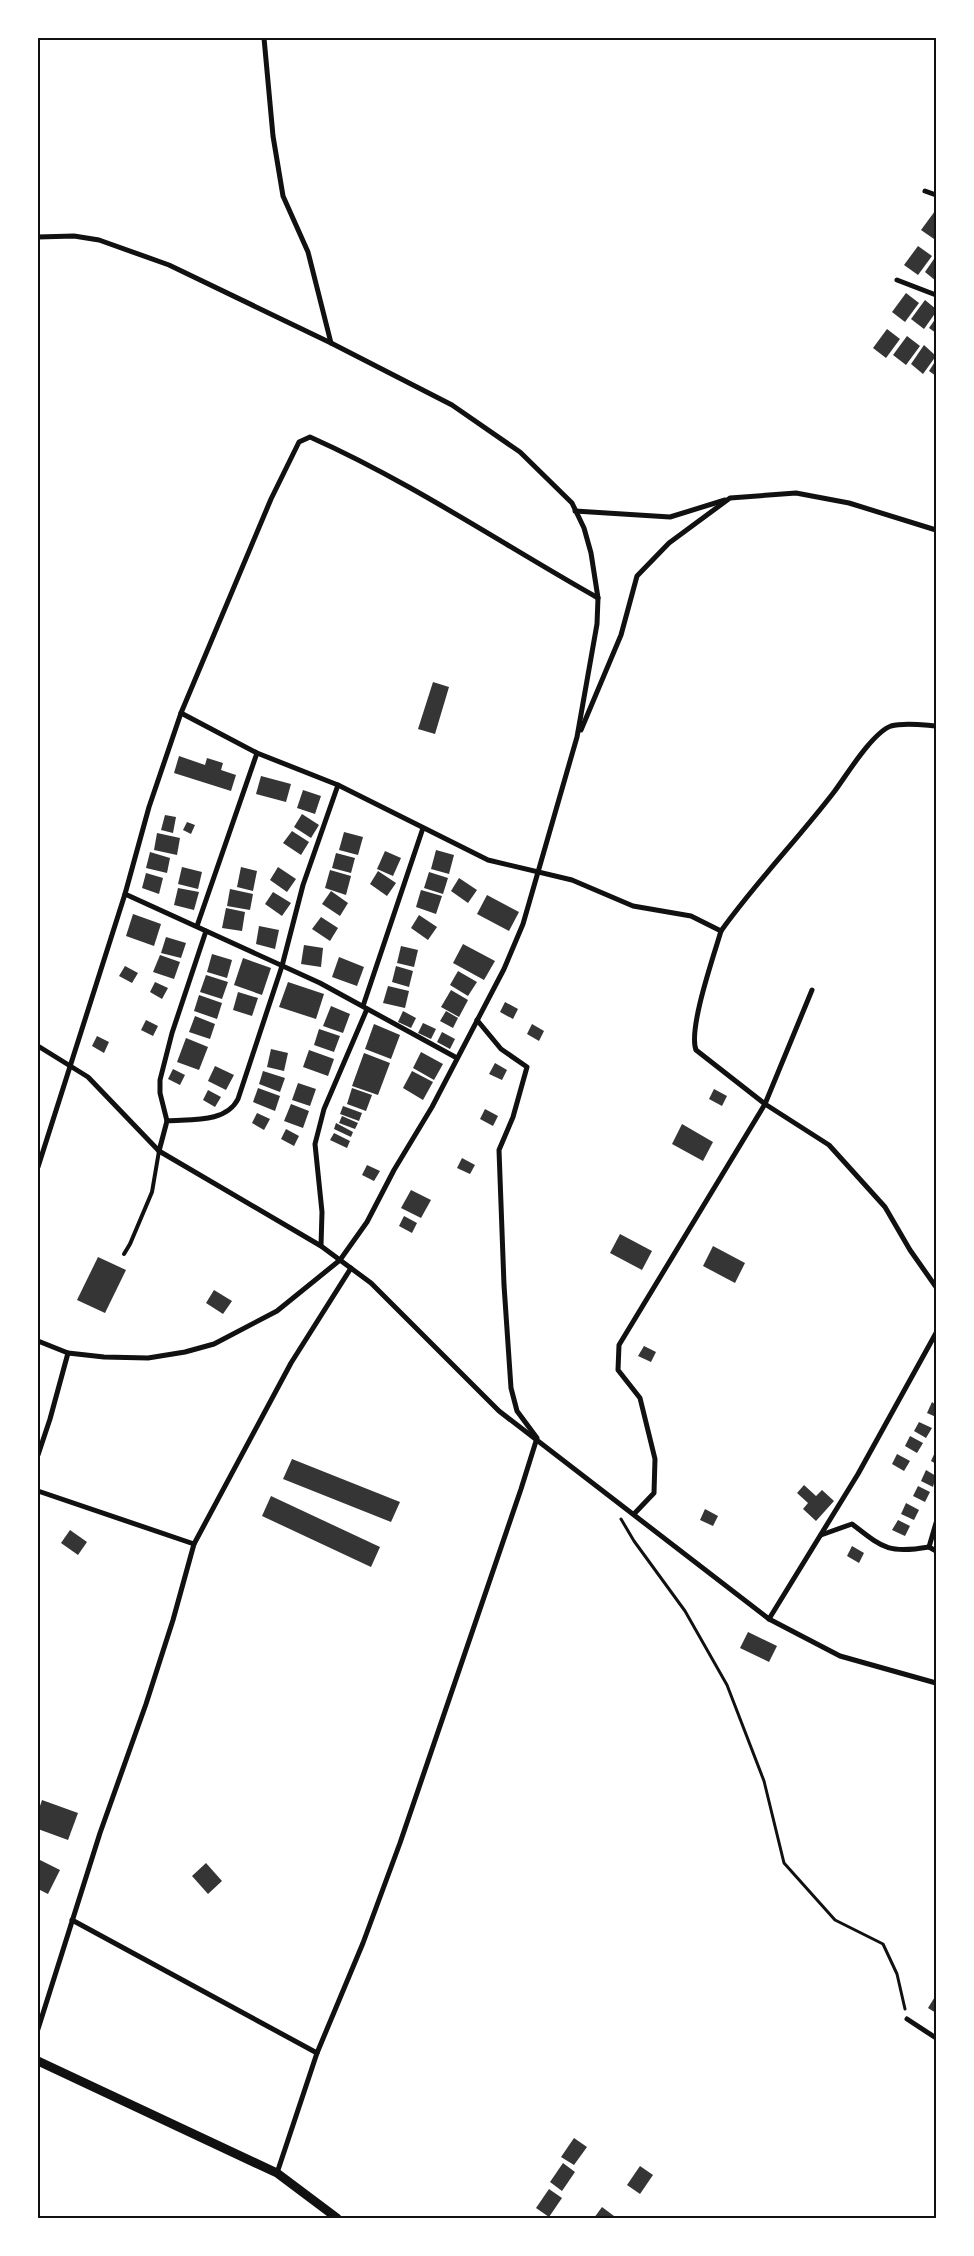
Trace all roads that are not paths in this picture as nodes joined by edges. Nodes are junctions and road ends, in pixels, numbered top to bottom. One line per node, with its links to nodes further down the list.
1 (264, 38): 7 (street)
2 (925, 191): 3 (street)
3 (936, 195)
4 (38, 237): 7 (street)
5 (897, 280): 6 (street)
6 (936, 295)
7 (332, 343): 9 (street)
8 (730, 498): 9 (street); 10 (street); 14 (street)
9 (575, 511): 11 (street)
10 (936, 530)
11 (598, 598): 12 (street); 14 (street)
12 (181, 713): 15 (street); 19 (street)
13 (936, 726): 22 (street)
14 (577, 737): 18 (street)
15 (257, 753): 16 (street); 20 (street)
16 (338, 785): 17 (street); 23 (street)
17 (423, 828): 18 (street); 25 (street)
18 (536, 872): 22 (street); 26 (street)
19 (125, 894): 20 (street); 29 (street)
20 (197, 926): 21 (street)
21 (206, 931): 23 (street); 31 (street)
22 (721, 931): 30 (street)
23 (282, 966): 25 (street); 31 (street)
24 (812, 990): 30 (street)
25 (365, 1008): 28 (street); 34 (street)
26 (477, 1020): 28 (street); 42 (street)
27 (38, 1046): 29 (street)
28 (457, 1058): 36 (street)
29 (69, 1065): 32 (street); 33 (street)
30 (765, 1104): 38 (street); 45 (street)
31 (167, 1121): 32 (street)
32 (159, 1151): 34 (street); 35 (lane)
33 (38, 1167)
34 (321, 1246): 36 (street)
35 (124, 1254)
36 (340, 1260): 37 (street); 41 (street)
37 (351, 1268): 42 (street); 48 (street)
38 (936, 1287)
39 (936, 1333): 47 (street)
40 (38, 1341): 41 (street)
41 (68, 1353): 43 (street)
42 (536, 1438): 45 (street); 57 (street)
43 (38, 1454)
44 (38, 1492): 48 (street)
45 (634, 1514): 51 (street)
46 (936, 1523): 49 (street)
47 (820, 1534): 49 (street); 51 (street)
48 (194, 1544): 53 (street)
49 (929, 1546): 50 (street)
50 (936, 1551)
51 (769, 1619): 52 (street)
52 (936, 1683)
53 (72, 1920): 55 (street); 57 (street)
54 (907, 2019): 56 (street)
55 (38, 2028)
56 (936, 2038)
57 (318, 2053): 59 (street)
58 (38, 2061): 59 (street)
59 (277, 2174): 60 (street)
60 (338, 2218)

